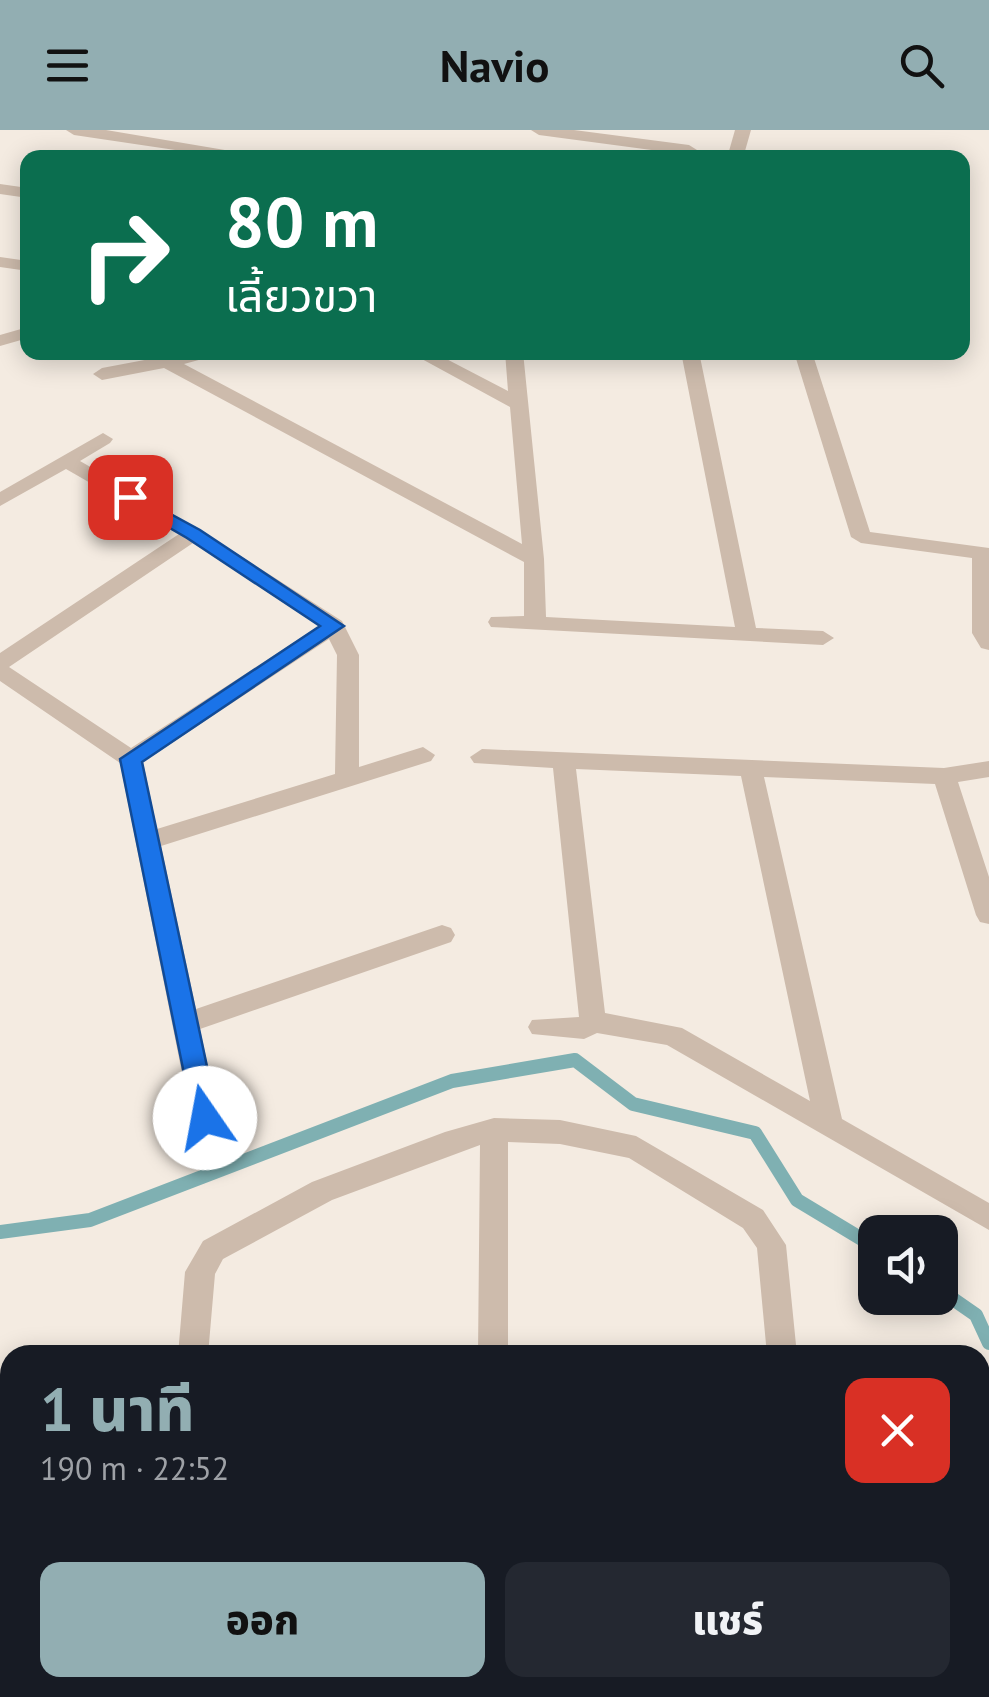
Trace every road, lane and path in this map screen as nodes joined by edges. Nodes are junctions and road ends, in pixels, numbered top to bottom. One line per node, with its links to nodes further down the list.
1 (74, 130): 4 (street)
2 (539, 130): 3 (street)
3 (591, 133): 5 (street)
4 (210, 150)
5 (689, 150)
6 (177, 360): 11 (street)
7 (434, 360): 13 (street)
8 (515, 360): 13 (street)
9 (692, 360): 23 (street)
10 (806, 360): 18 (street)
11 (167, 362): 12 (street); 19 (street)
12 (102, 374)
13 (520, 404): 19 (street)
14 (104, 439): 15 (street)
15 (65, 460): 16 (street); 17 (street)
16 (0, 500)
17 (194, 534): 22 (street); 26 (street)
18 (985, 553): 24 (street)
19 (534, 559): 21 (street)
20 (499, 622): 21 (street)
21 (536, 623): 23 (street)
22 (334, 626): 30 (street); 35 (street)
23 (747, 634): 25 (street)
24 (987, 636)
25 (824, 638)
26 (0, 663)
27 (0, 670): 30 (street)
28 (423, 754): 35 (street)
29 (482, 758): 31 (street)
30 (131, 759): 36 (street)
31 (564, 763): 33 (street); 39 (street)
32 (989, 768): 34 (street)
33 (752, 770): 34 (street); 43 (street)
34 (944, 776): 37 (street)
35 (346, 779): 36 (street)
36 (148, 842): 40 (street)
37 (989, 915)
38 (442, 935): 40 (street)
39 (593, 1022): 41 (street); 43 (street)
40 (185, 1023): 42 (street)
41 (541, 1026)
42 (205, 1118)
43 (829, 1124): 45 (street)
44 (494, 1130): 46 (street); 47 (street); 48 (street)
45 (989, 1218)
46 (193, 1345)
47 (493, 1345)
48 (781, 1345)

